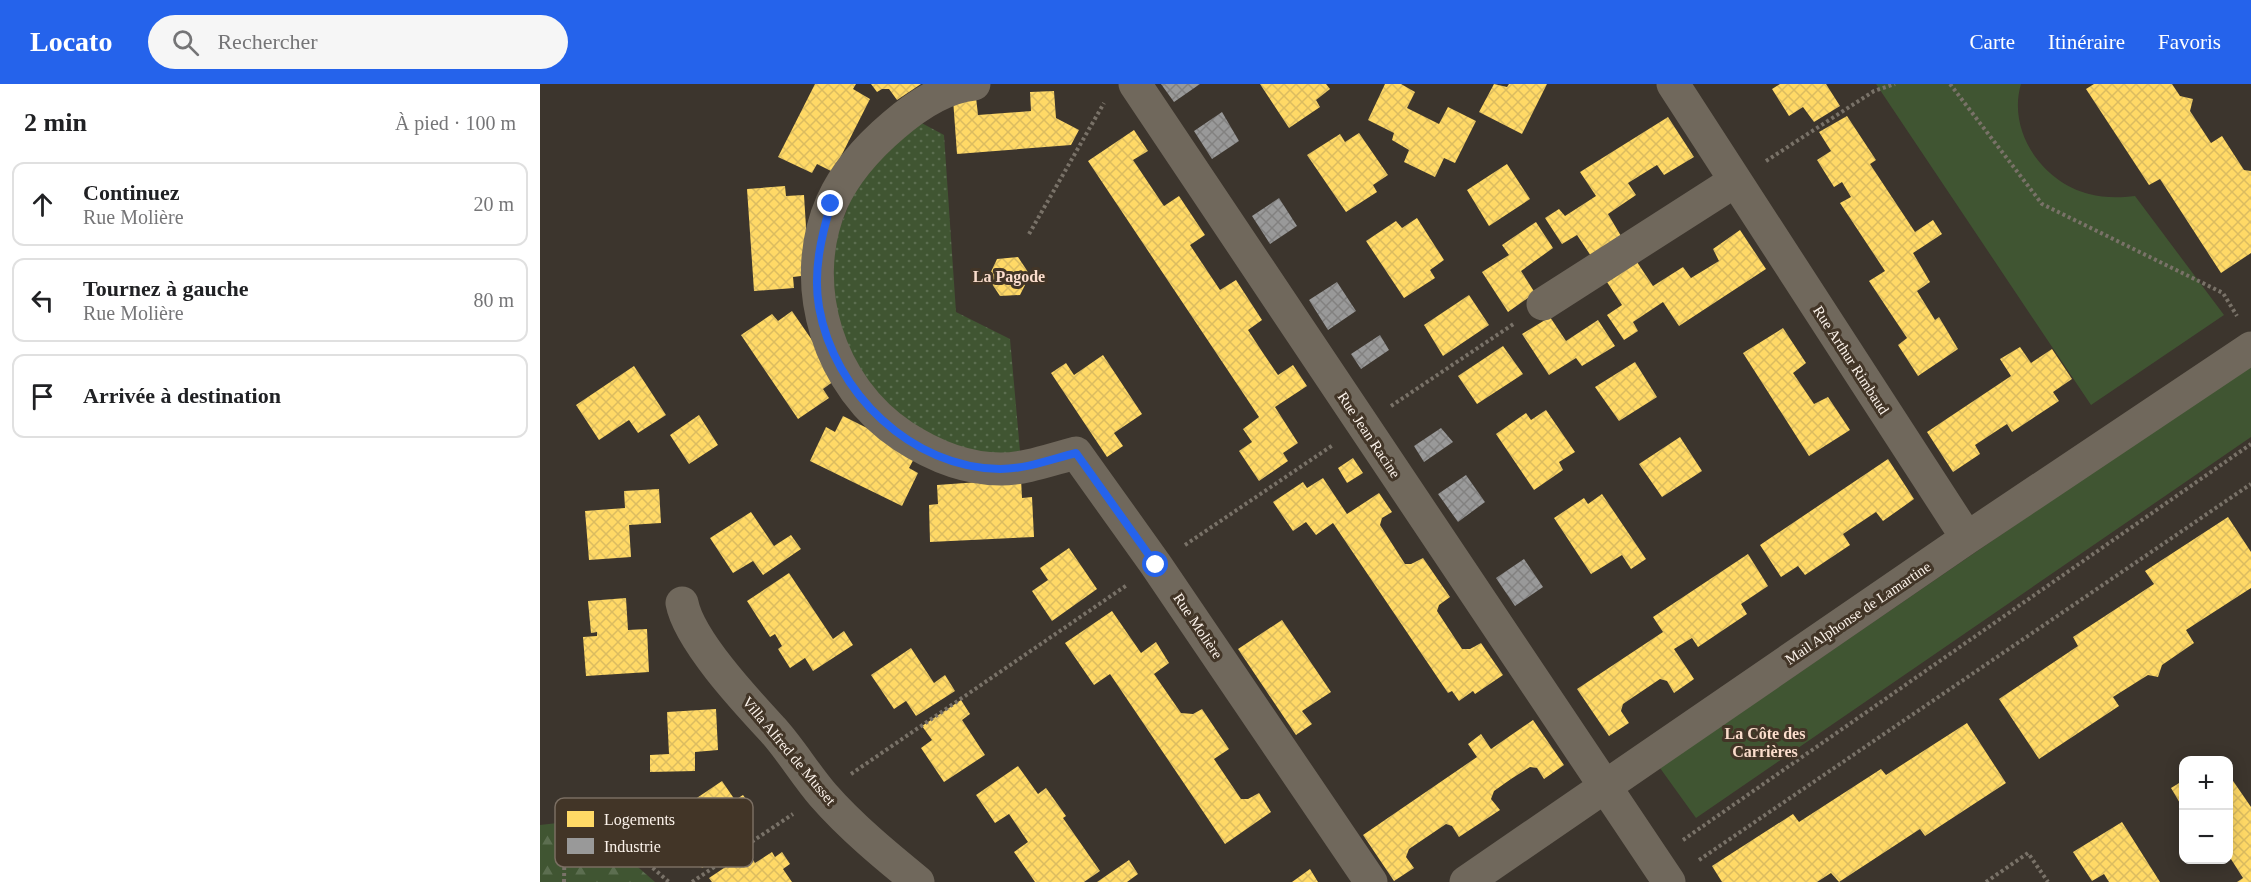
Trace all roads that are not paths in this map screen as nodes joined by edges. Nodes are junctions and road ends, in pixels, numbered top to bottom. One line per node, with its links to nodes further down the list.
1 (974, 84): 12 (street, Rue Molière)
2 (1673, 84): 4 (street, Rue Arthur Rimbaud)
3 (1122, 89): 9 (street, Rue Jean Racine)
4 (1735, 181): 5 (street); 7 (street, Rue Arthur Rimbaud)
5 (1542, 304)
6 (2251, 348): 7 (street, Mail Alphonse de Lamartine)
7 (1967, 538): 9 (street, Mail Alphonse de Lamartine)
8 (682, 603): 11 (street, Villa Alfred de Musset)
9 (1605, 786): 10 (street, Rue Jean Racine); 13 (street, Mail Alphonse de Lamartine)
10 (1672, 869)
11 (918, 882)
12 (1371, 882)
13 (1466, 882)

